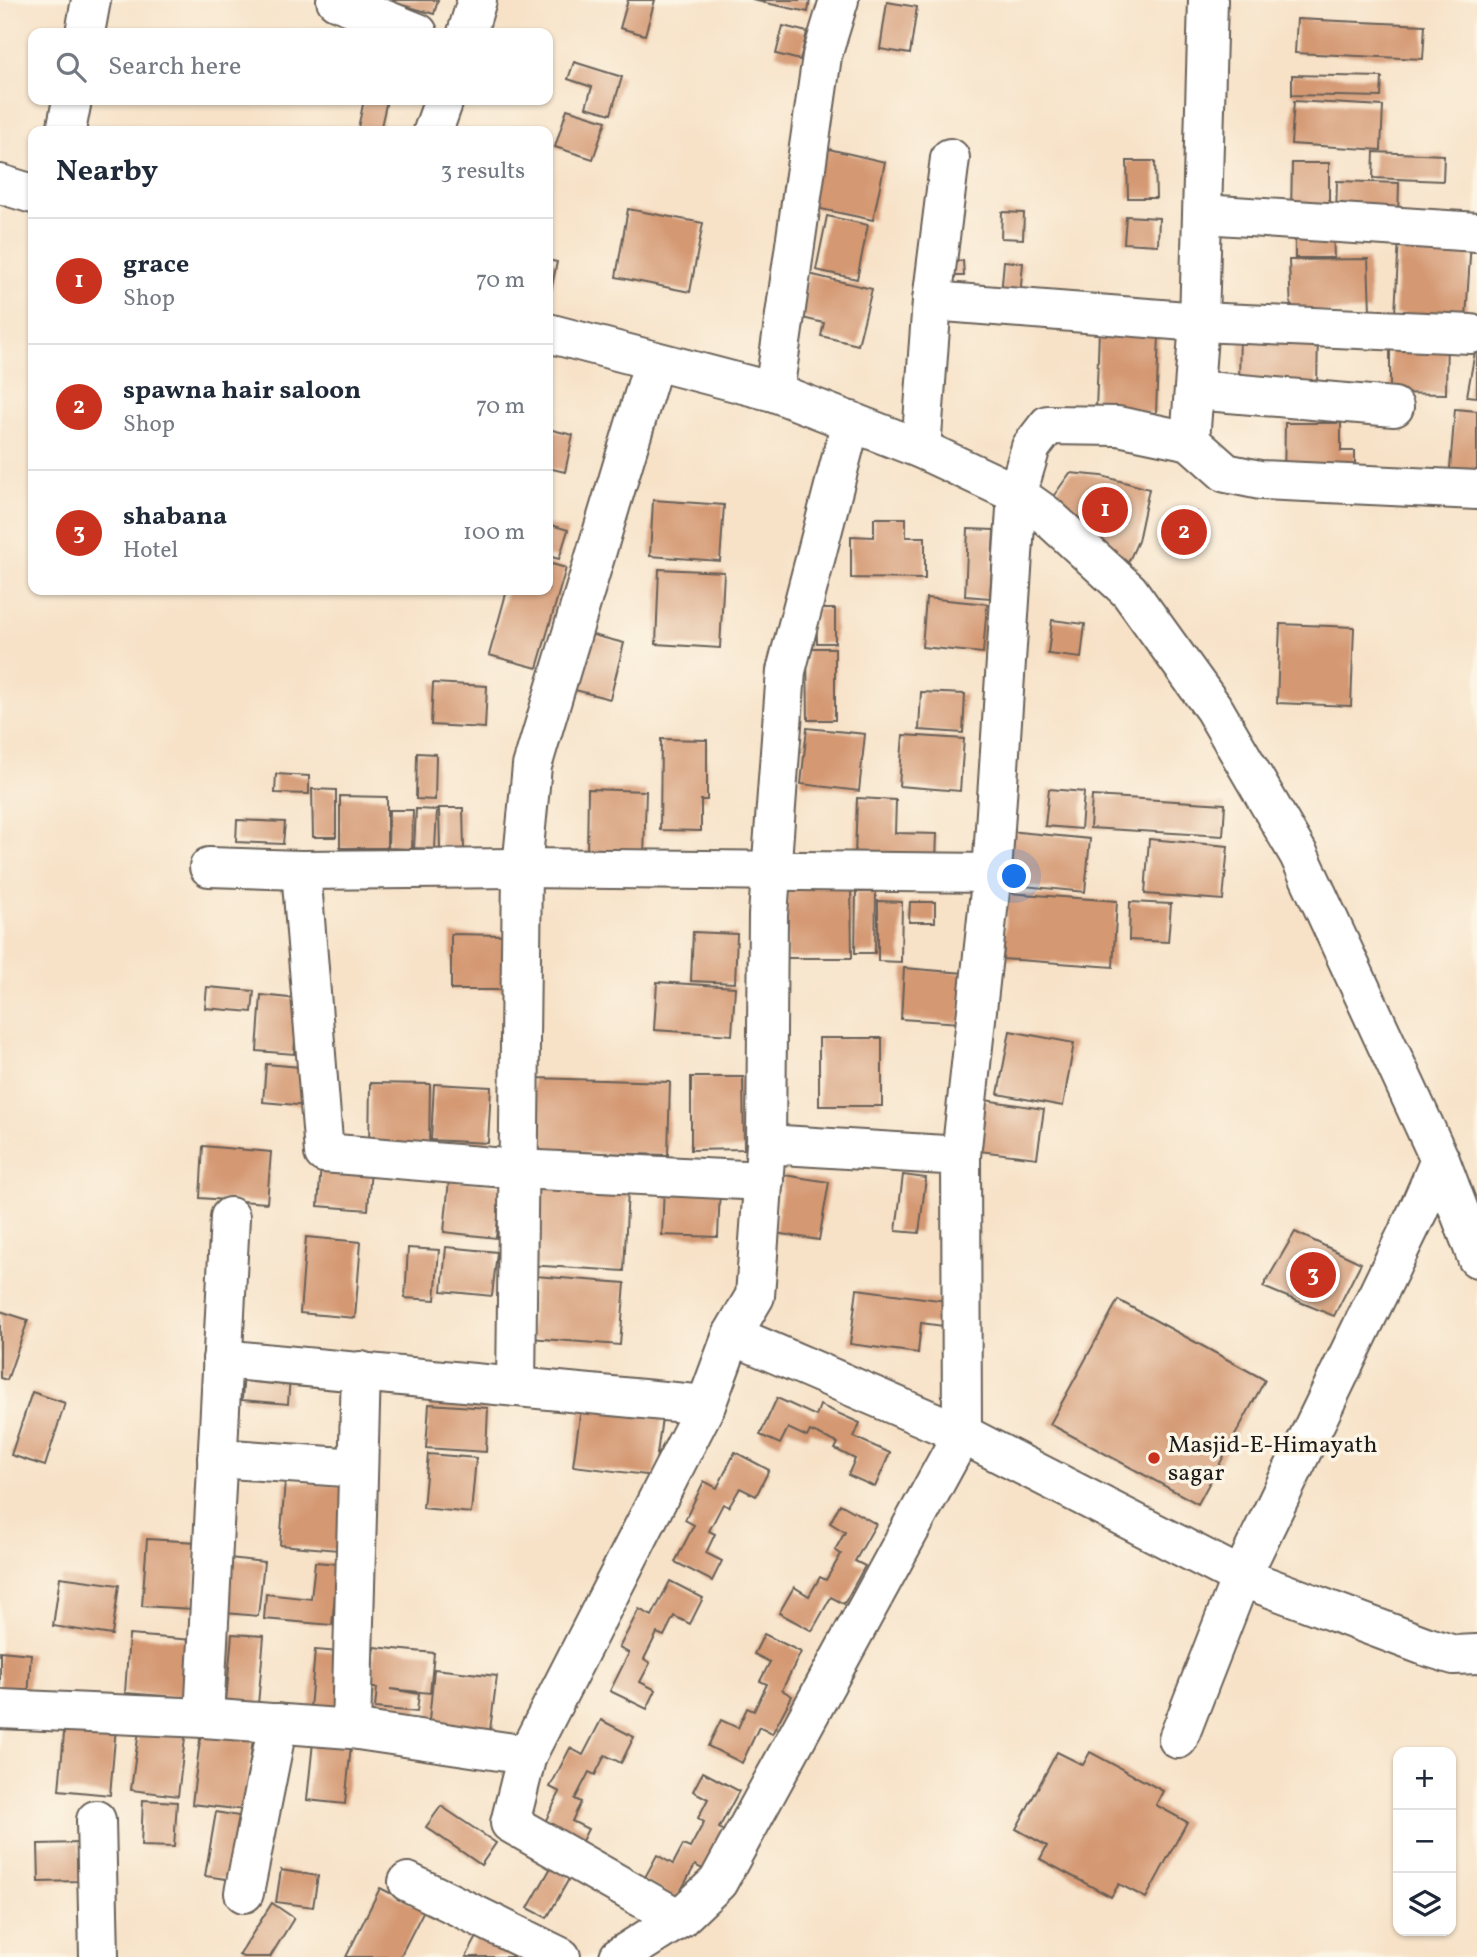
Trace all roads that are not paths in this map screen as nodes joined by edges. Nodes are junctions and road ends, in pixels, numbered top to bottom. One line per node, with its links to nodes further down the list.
1 (91, 0): 6 (street)
2 (336, 0): 7 (street)
3 (477, 0): 8 (street)
4 (839, 0): 24 (street)
5 (1208, 0): 16 (street)
6 (86, 28)
7 (406, 28)
8 (469, 28)
9 (71, 105): 11 (street)
10 (442, 105): 12 (street)
11 (67, 126)
12 (435, 126)
13 (950, 158): 18 (street)
14 (0, 184): 15 (street)
15 (28, 192)
16 (1203, 214): 17 (street); 19 (street)
17 (1477, 232)
18 (932, 302): 19 (street); 28 (street)
19 (1199, 322): 21 (street); 23 (street)
20 (553, 334): 22 (street)
21 (1471, 334)
22 (654, 361): 24 (street); 32 (street)
23 (1194, 390): 25 (street); 27 (street)
24 (774, 392): 26 (street)
25 (1394, 407)
26 (851, 421): 28 (street); 34 (street)
27 (1190, 441): 29 (street); 30 (street)
28 (921, 449): 30 (street)
29 (1477, 490)
30 (1017, 494): 35 (street); 37 (street)
31 (209, 867): 33 (street)
32 (522, 868): 33 (street); 34 (street); 39 (street)
33 (301, 870): 39 (street)
34 (771, 871): 35 (street); 38 (street)
35 (992, 873): 36 (street)
36 (961, 1156): 38 (street); 47 (street)
37 (1440, 1160): 41 (street); 50 (street)
38 (765, 1163): 39 (street); 42 (street)
39 (518, 1169): 45 (street)
40 (230, 1217): 43 (street)
41 (1477, 1258)
42 (732, 1335): 46 (street); 47 (street)
43 (222, 1359): 44 (street); 48 (street)
44 (361, 1371): 45 (street); 49 (street)
45 (516, 1387): 46 (street)
46 (706, 1405): 57 (street)
47 (962, 1434): 50 (street); 61 (street)
48 (217, 1458): 49 (street); 53 (street)
49 (358, 1468): 55 (street)
50 (1241, 1577): 51 (street); 56 (street)
51 (1477, 1654)
52 (0, 1709): 53 (street)
53 (204, 1718): 54 (street)
54 (278, 1723): 55 (street); 60 (street)
55 (351, 1729): 57 (street)
56 (1178, 1739)
57 (527, 1755): 61 (street)
58 (96, 1820): 63 (street)
59 (408, 1882): 64 (street)
60 (244, 1893)
61 (679, 1919): 62 (street)
62 (629, 1954)
63 (99, 1957)
64 (561, 1957)

